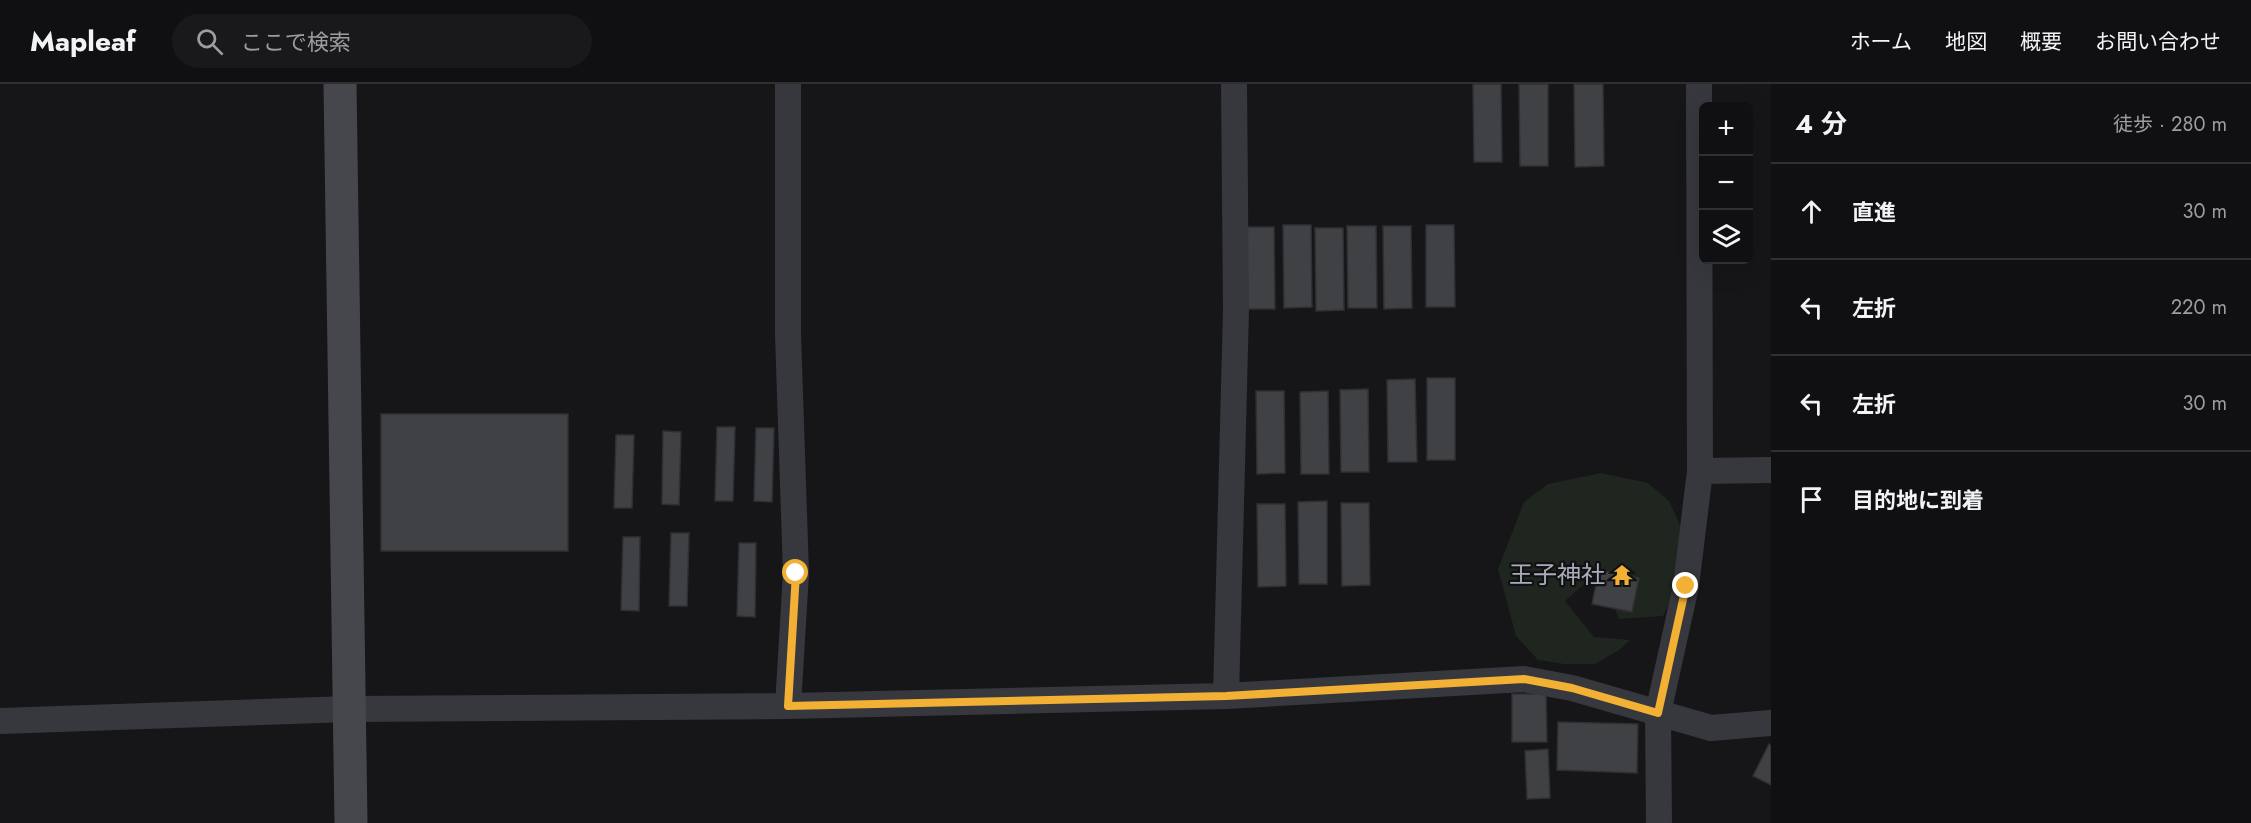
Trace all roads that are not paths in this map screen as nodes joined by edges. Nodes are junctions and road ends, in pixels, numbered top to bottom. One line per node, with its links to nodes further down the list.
1 (340, 84): 9 (street)
2 (788, 84): 8 (street)
3 (1234, 84): 7 (street)
4 (1699, 84): 6 (street)
5 (1771, 470): 6 (street)
6 (1700, 471): 10 (street)
7 (1226, 696): 8 (street); 10 (street)
8 (788, 706): 9 (street)
9 (349, 709): 11 (street); 13 (street)
10 (1658, 713): 12 (street); 14 (street)
11 (0, 721)
12 (1771, 723)
13 (351, 823)
14 (1659, 823)

